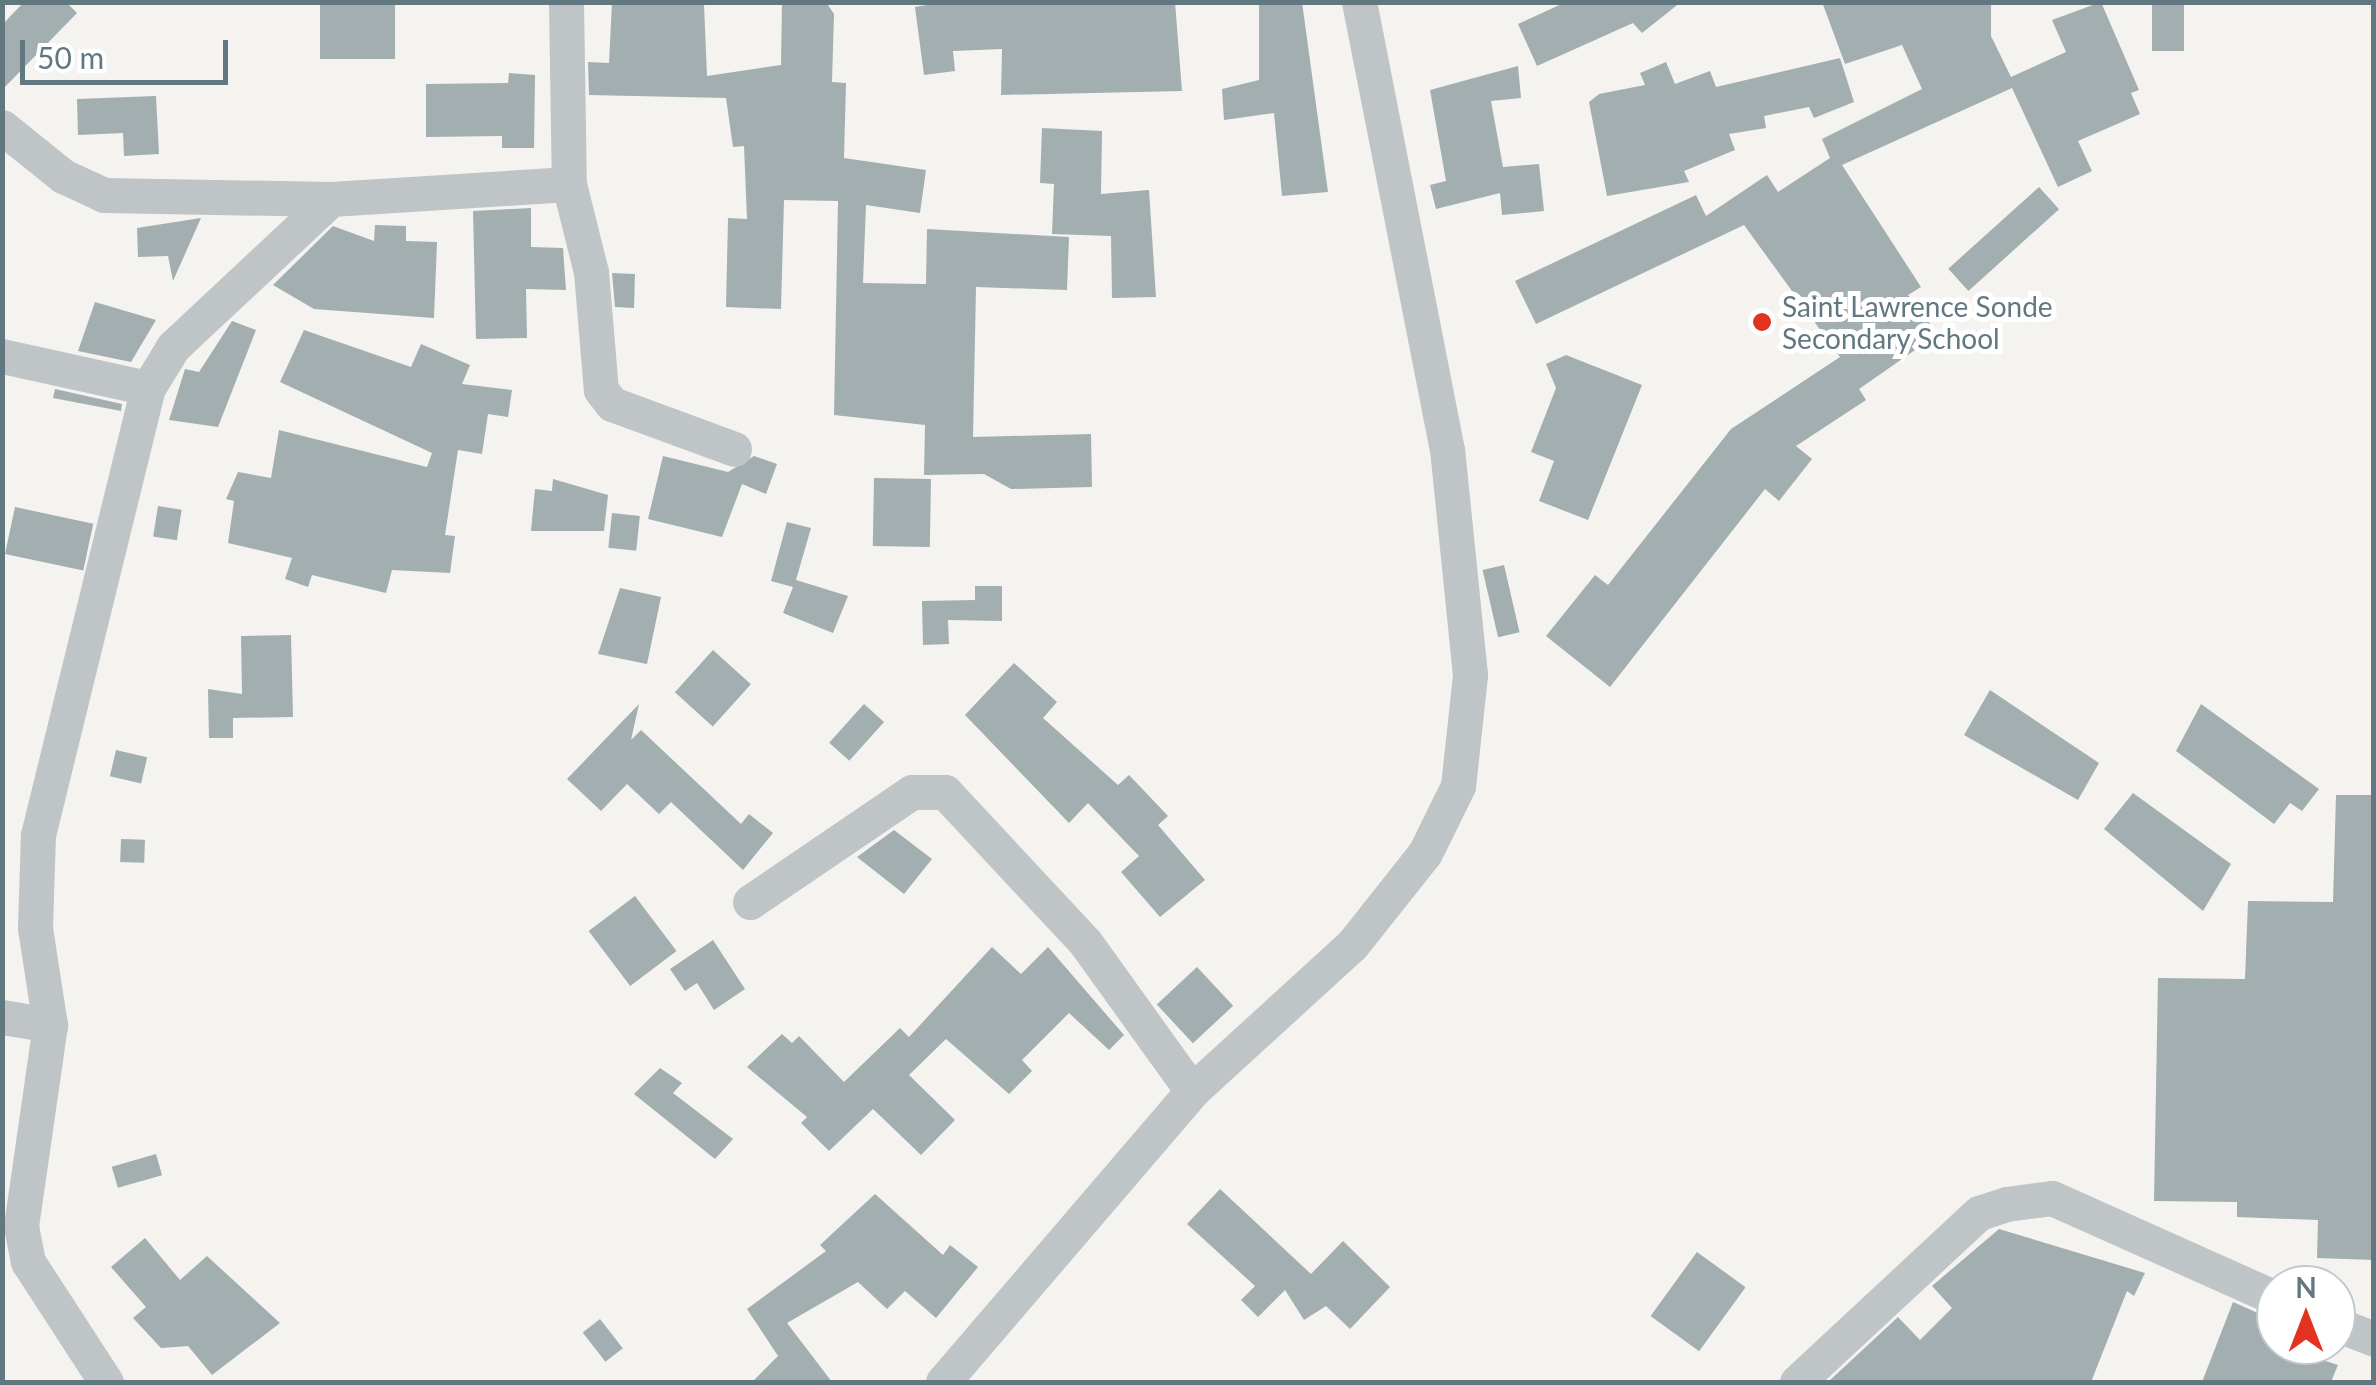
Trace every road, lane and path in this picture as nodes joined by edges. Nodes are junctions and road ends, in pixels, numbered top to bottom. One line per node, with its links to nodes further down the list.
1 (566, 2): 4 (street)
2 (1359, 2): 12 (street)
3 (2, 127): 5 (street)
4 (569, 184): 5 (street); 8 (street)
5 (332, 199): 7 (street)
6 (2, 356): 7 (street)
7 (148, 388): 11 (street)
8 (734, 449)
9 (750, 902): 12 (street)
10 (2, 1018): 11 (street)
11 (50, 1025): 14 (street)
12 (1192, 1091): 15 (street)
13 (2256, 1289): 16 (street)
14 (106, 1382)
15 (942, 1382)
16 (1797, 1382)

